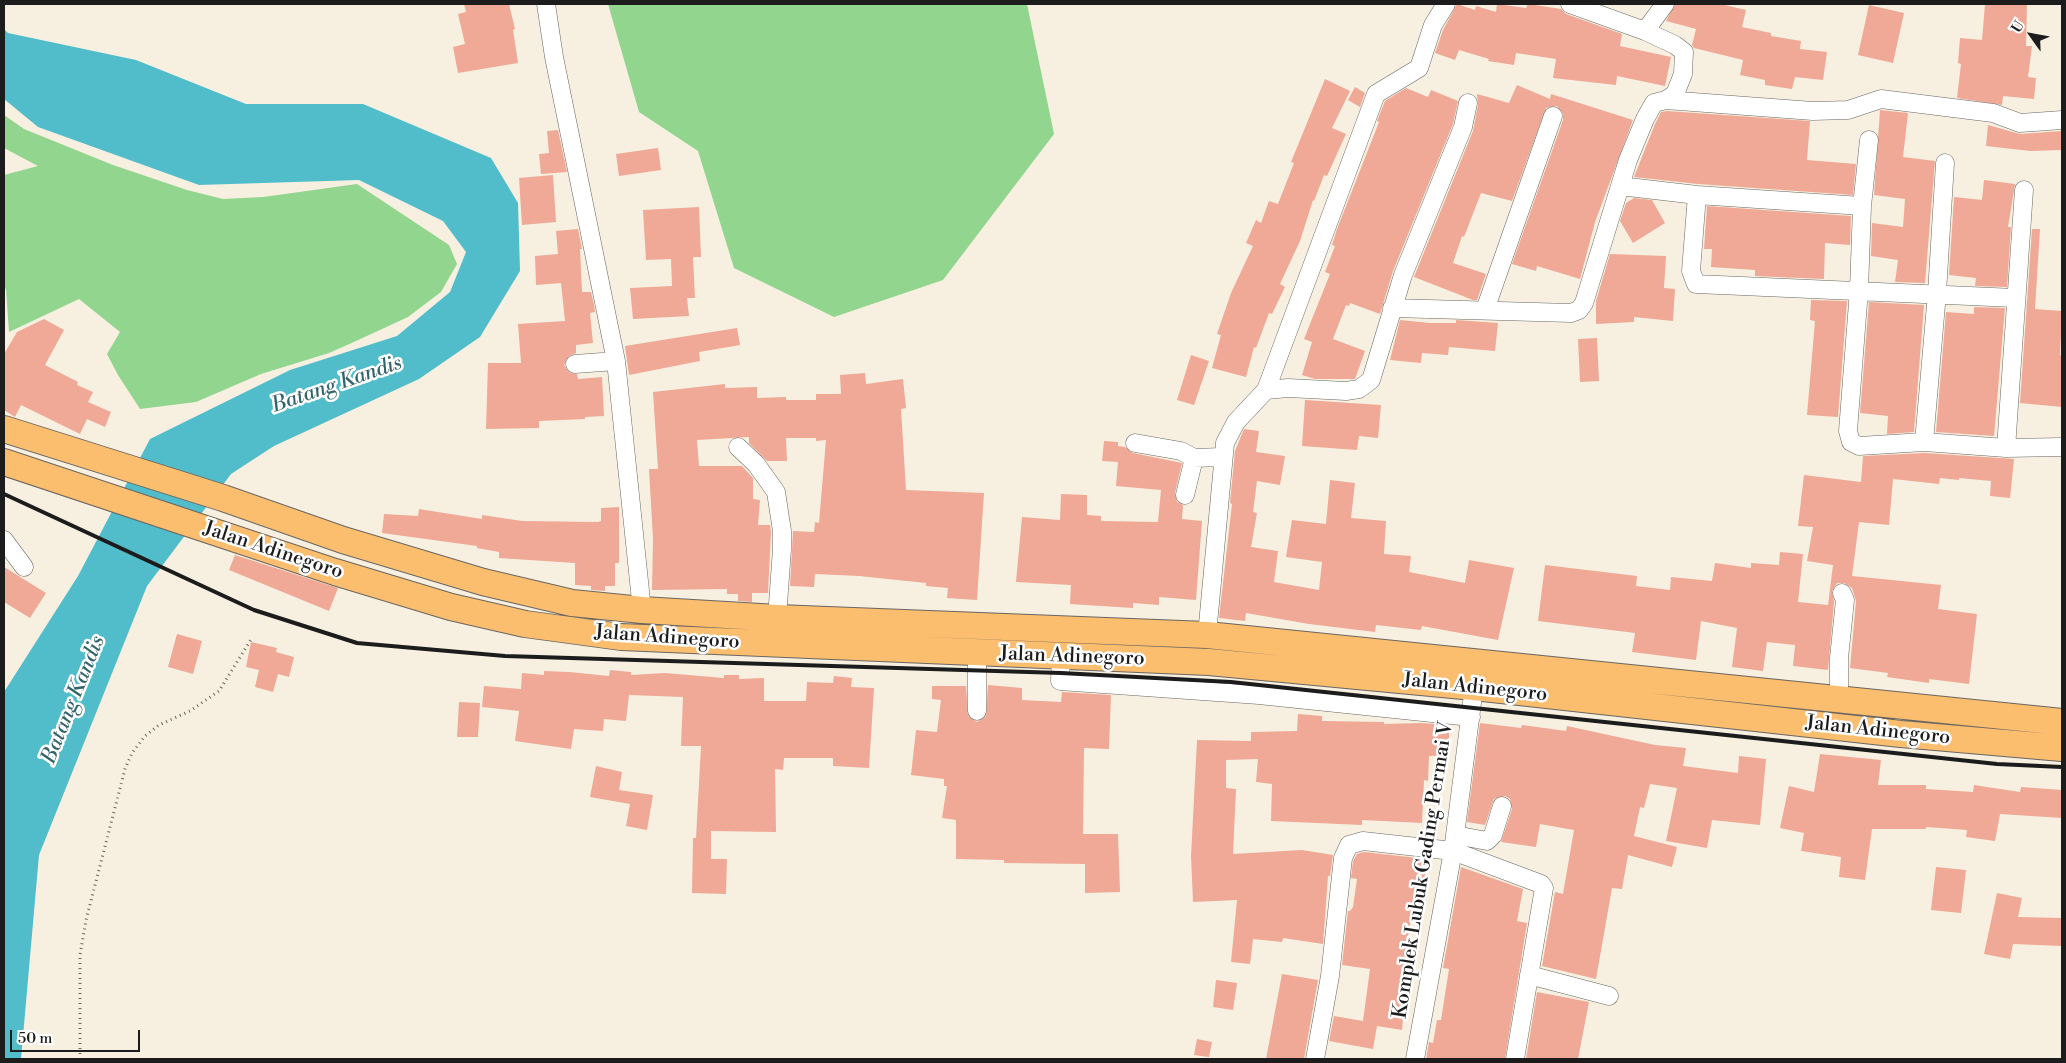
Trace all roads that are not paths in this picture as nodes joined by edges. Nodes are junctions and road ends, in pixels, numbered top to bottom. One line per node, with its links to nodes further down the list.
1 (546, 4): 21 (street)
2 (1446, 4): 23 (street)
3 (1570, 4): 5 (street)
4 (1665, 4): 5 (street)
5 (1645, 31): 6 (street)
6 (1666, 100): 9 (street); 12 (street)
7 (1468, 103): 19 (street)
8 (1554, 116): 20 (street)
9 (2062, 120)
10 (1869, 140): 15 (street)
11 (1945, 163): 17 (street)
12 (1620, 186): 14 (street); 20 (street)
13 (2024, 190): 18 (street)
14 (1697, 195): 15 (street); 16 (street)
15 (1862, 206): 16 (street)
16 (1859, 290): 17 (street); 25 (street)
17 (1937, 293): 18 (street); 25 (street)
18 (2015, 298): 29 (street)
19 (1392, 308): 20 (street); 23 (street)
20 (1485, 310)
21 (616, 361): 22 (street); 37 (street)
22 (575, 364)
23 (1266, 390): 30 (street)
24 (4, 429): 37 (highway, Jalan Adinegoro)
25 (1924, 442): 29 (street)
26 (1135, 443): 31 (street)
27 (738, 447): 38 (street)
28 (2062, 447): 29 (street)
29 (2006, 448)
30 (1222, 457): 31 (street); 40 (street)
31 (1194, 458): 33 (street)
32 (4, 462): 41 (highway, Jalan Adinegoro)
33 (1185, 495)
34 (4, 540): 35 (street)
35 (24, 568)
36 (1842, 593): 45 (street)
37 (642, 610): 38 (highway, Jalan Adinegoro)
38 (777, 618): 39 (highway, Jalan Adinegoro)
39 (1130, 631): 40 (highway, Jalan Adinegoro); 43 (highway)
40 (1207, 635): 45 (highway, Jalan Adinegoro)
41 (977, 653): 42 (highway, Jalan Adinegoro); 47 (street)
42 (1061, 657): 43 (highway, Jalan Adinegoro); 49 (street)
43 (1128, 658): 44 (highway, Jalan Adinegoro)
44 (1474, 687): 49 (street, Komplek Lubuk Gading Permai V); 51 (highway, Jalan Adinegoro)
45 (1839, 700): 46 (highway, Jalan Adinegoro)
46 (1905, 707): 48 (highway, Jalan Adinegoro); 51 (highway)
47 (977, 711)
48 (1968, 714): 50 (highway, Jalan Adinegoro); 52 (highway)
49 (1471, 717): 55 (street, Komplek Lubuk Gading Permai V)
50 (2062, 722)
51 (1901, 734): 52 (highway, Jalan Adinegoro)
52 (1964, 740): 53 (highway, Jalan Adinegoro)
53 (2062, 748)
54 (1502, 806): 55 (street)
55 (1454, 843): 56 (street); 58 (street); 59 (street, Komplek Lubuk Gading Permai V)
56 (1529, 975): 57 (street); 60 (street)
57 (1609, 996)
58 (1315, 1059)
59 (1415, 1059)
60 (1515, 1059)

